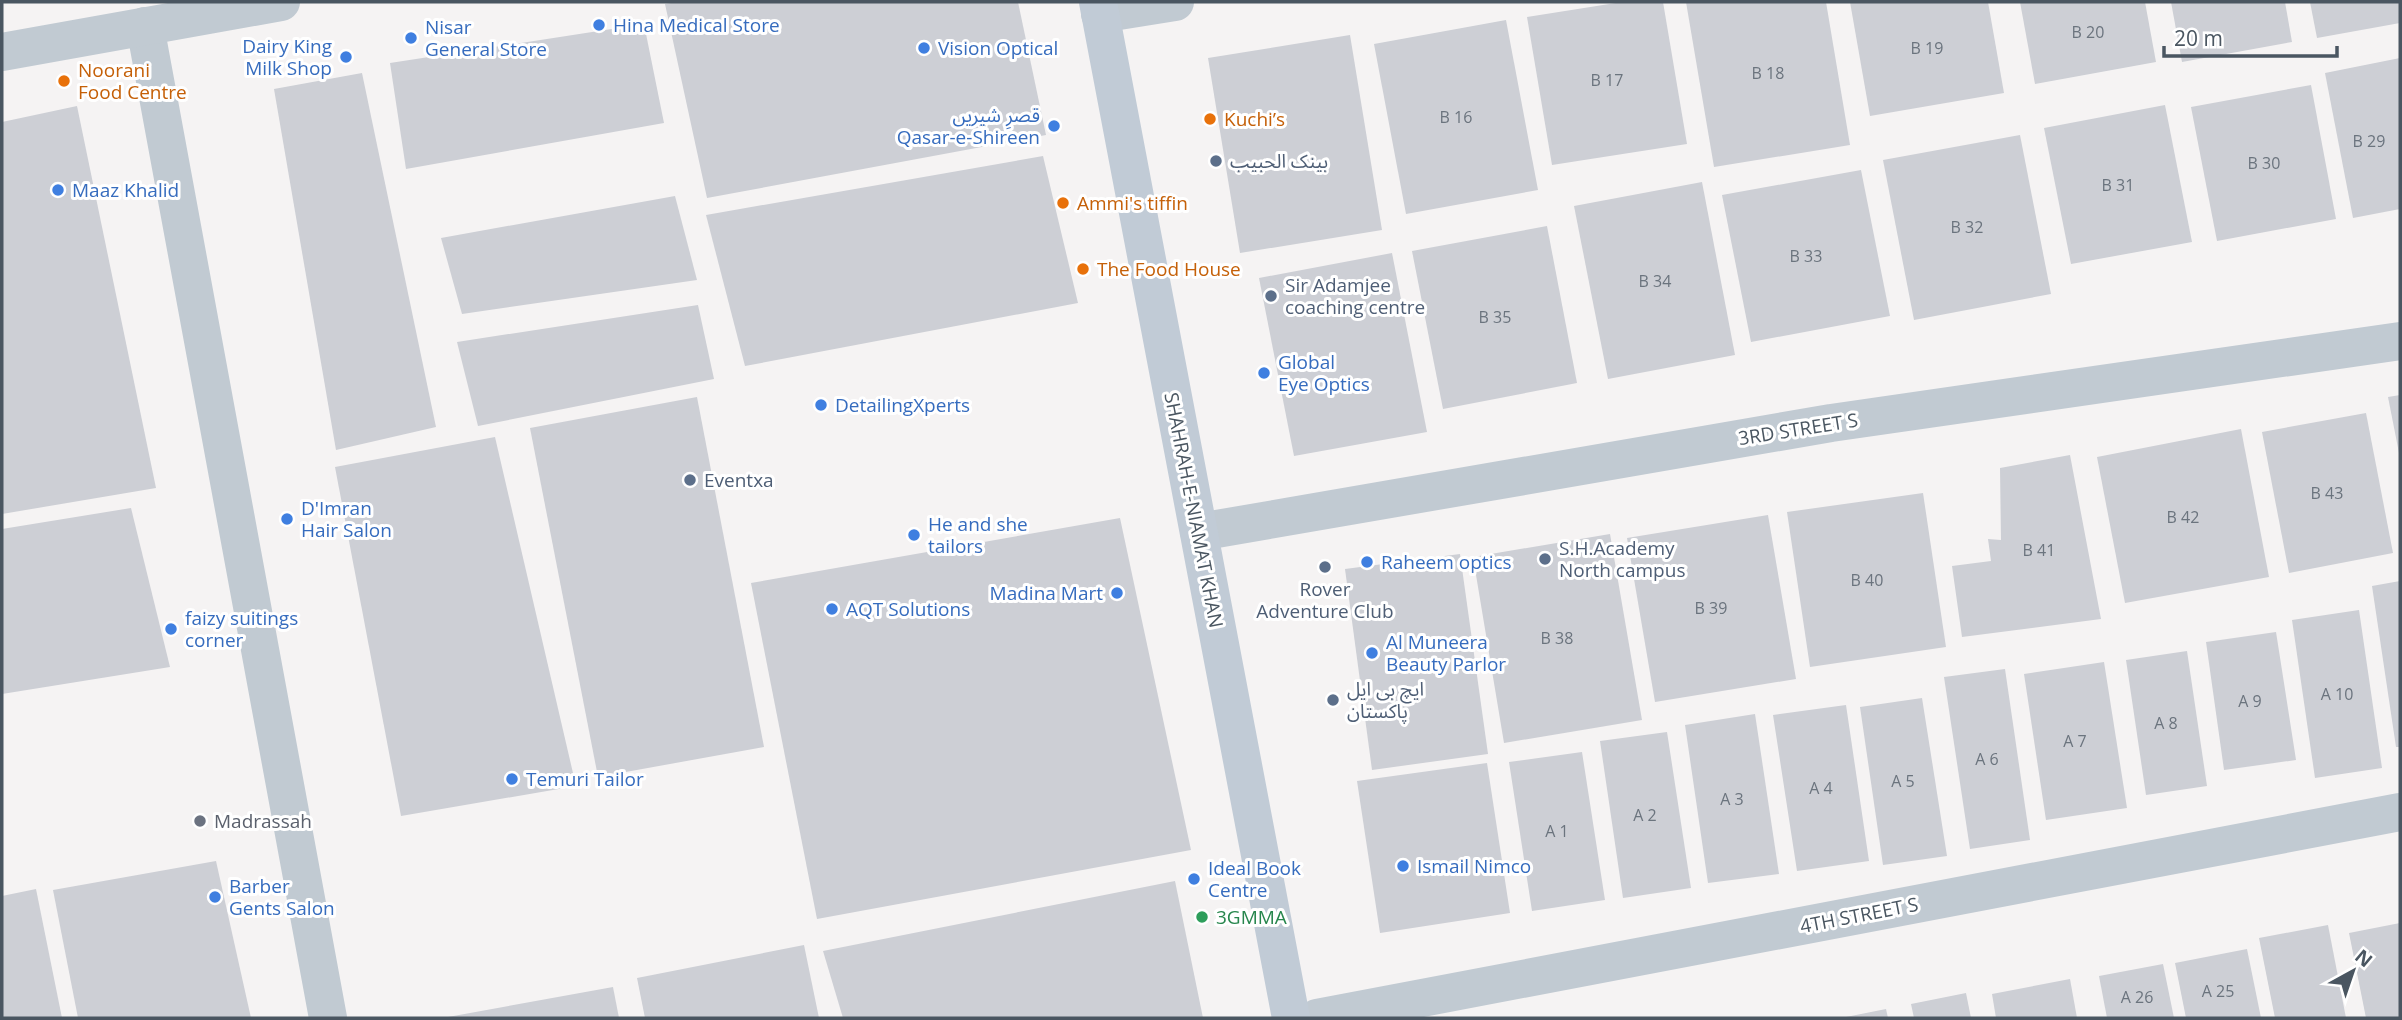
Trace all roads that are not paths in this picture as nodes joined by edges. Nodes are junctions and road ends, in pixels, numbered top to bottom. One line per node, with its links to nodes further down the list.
1 (281, 2): 4 (street)
2 (1175, 2): 3 (street)
3 (1099, 8): 7 (main road, SHAHRAH-E-NIAMAT KHAN)
4 (145, 26): 5 (street); 9 (street)
5 (2, 52)
6 (2400, 341): 7 (street, 3RD STREET S)
7 (1199, 532): 10 (main road, SHAHRAH-E-NIAMAT KHAN)
8 (2400, 812): 11 (street, 4TH STREET S)
9 (328, 1018)
10 (1291, 1018)
11 (1317, 1018)

